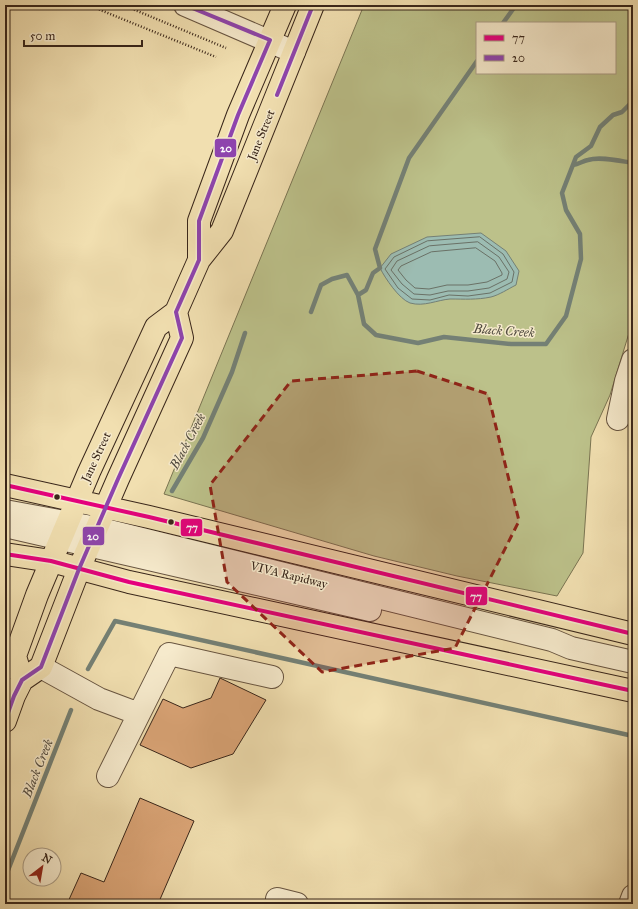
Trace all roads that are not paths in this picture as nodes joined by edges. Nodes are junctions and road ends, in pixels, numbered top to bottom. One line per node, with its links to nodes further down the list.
1 (186, 5): 4 (street)
2 (285, 5): 4 (main road, Jane Street)
3 (313, 5): 5 (main road, Jane Street)
4 (270, 40): 5 (street); 6 (main road, Jane Street)
5 (294, 52): 6 (main road, Jane Street)
6 (199, 260): 7 (main road, Jane Street)
7 (176, 312): 12 (main road, Jane Street); 13 (main road)
8 (633, 360): 9 (street)
9 (629, 382): 10 (street)
10 (618, 419)
11 (5, 485): 12 (main road)
12 (76, 500): 13 (main road); 16 (main road, Jane Street)
13 (106, 507): 17 (main road); 21 (main road)
14 (5, 511): 16 (street, VIVA Rapidway)
15 (5, 526): 16 (street, VIVA Rapidway)
16 (63, 531): 17 (street, VIVA Rapidway); 19 (main road, Jane Street)
17 (93, 537): 20 (main road); 22 (street, VIVA Rapidway)
18 (5, 554): 19 (main road)
19 (51, 562): 20 (main road); 25 (main road, Jane Street)
20 (79, 569): 23 (main road); 26 (main road)
21 (633, 634)
22 (633, 662)
23 (42, 667): 25 (main road); 27 (street)
24 (272, 677): 27 (street)
25 (22, 680): 28 (main road)
26 (633, 691)
27 (139, 714): 29 (street)
28 (5, 721)
29 (108, 776)
30 (633, 896): 31 (street)
31 (630, 904)

